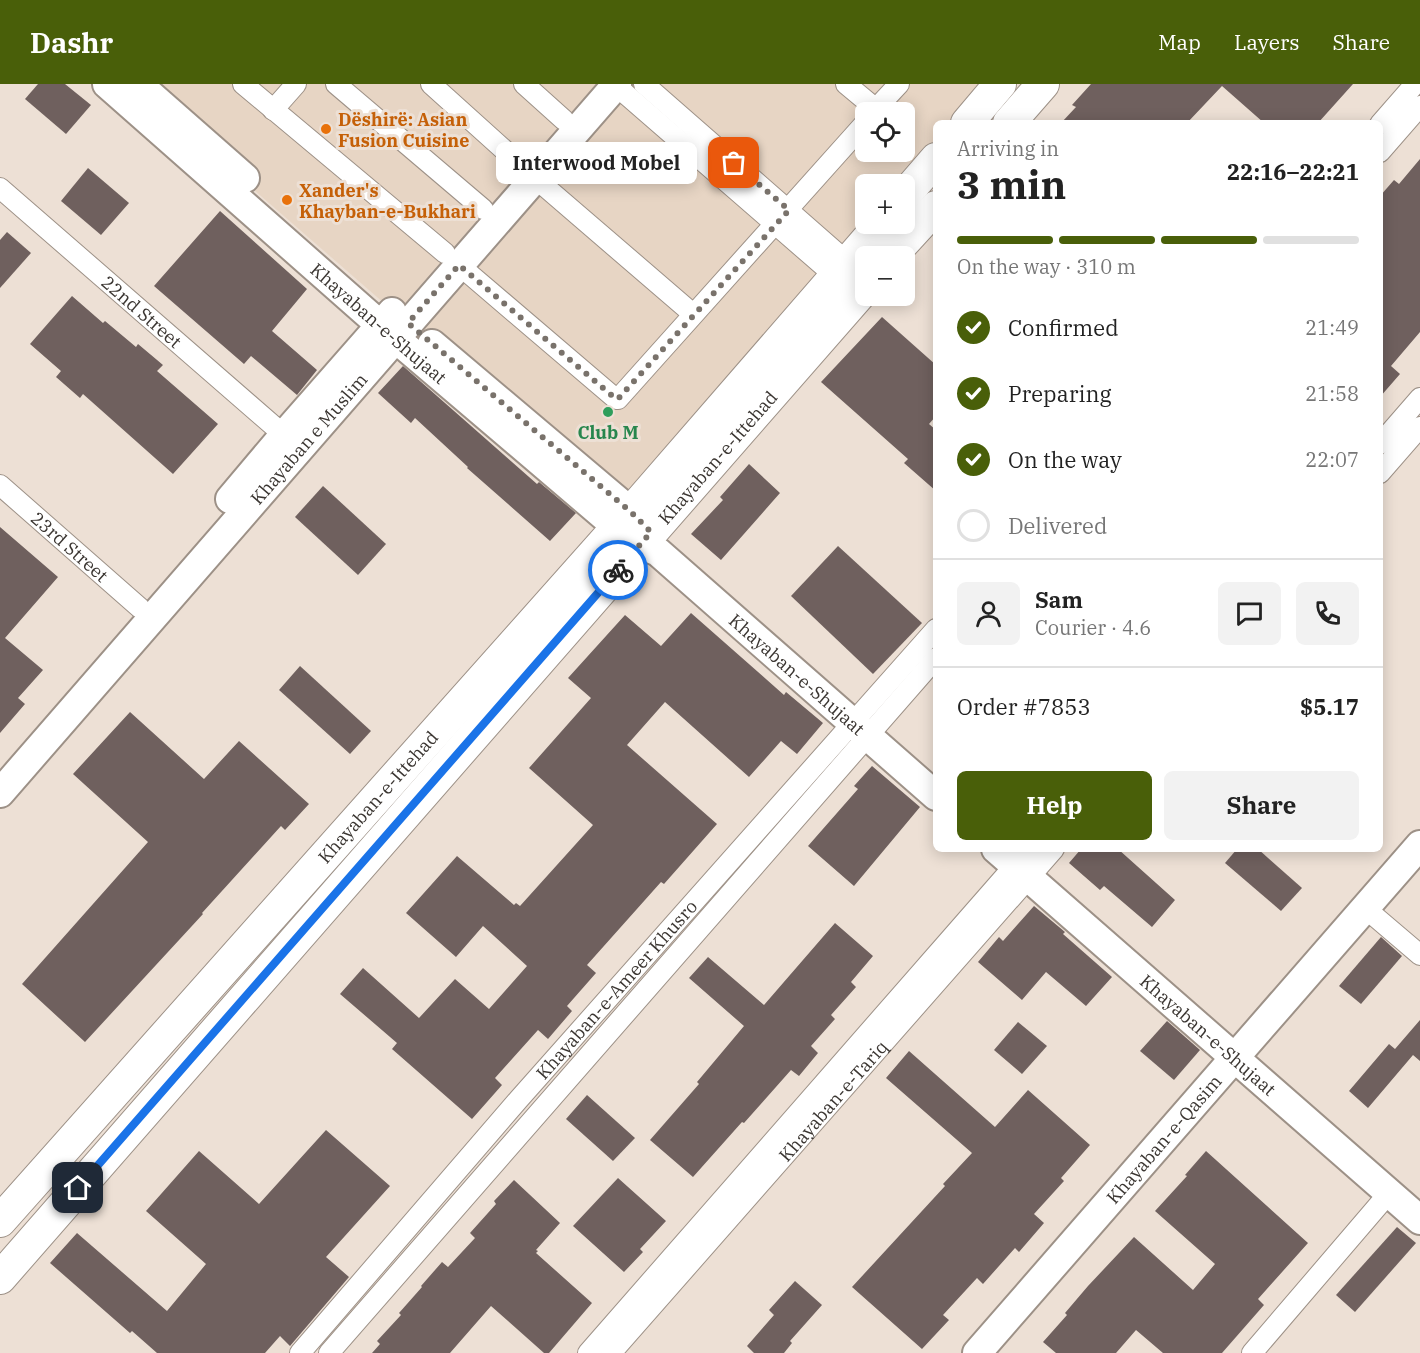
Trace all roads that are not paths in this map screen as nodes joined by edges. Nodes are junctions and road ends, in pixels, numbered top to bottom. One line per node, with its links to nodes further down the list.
1 (107, 84): 38 (street, Khayaban-e-Shujaat)
2 (138, 84): 38 (street, Khayaban-e-Shujaat)
3 (243, 84): 18 (street)
4 (296, 84): 18 (street)
5 (336, 84): 29 (street)
6 (431, 84): 26 (street)
7 (524, 84): 19 (street)
8 (610, 84): 19 (street, Khayaban e Muslim); 26 (street, Khayaban e Muslim); 32 (street)
9 (644, 84): 30 (street)
10 (846, 84): 15 (street)
11 (899, 84): 16 (street)
12 (1000, 84): 20 (main road)
13 (1043, 84): 21 (main road)
14 (1415, 84): 22 (street)
15 (862, 102)
16 (883, 102)
17 (1420, 106): 24 (street)
18 (273, 111): 35 (street)
19 (564, 120): 26 (street, Khayaban e Muslim)
20 (970, 120)
21 (1012, 120)
22 (1383, 121)
23 (855, 134): 30 (street)
24 (1383, 149)
25 (933, 162): 27 (main road)
26 (529, 172): 29 (street, Khayaban e Muslim); 35 (street, Khayaban e Muslim); 37 (street)
27 (915, 183)
28 (0, 188): 41 (street, 22nd Street)
29 (483, 209): 35 (street, Khayaban e Muslim)
30 (789, 210): 32 (street); 36 (street)
31 (933, 210): 34 (main road)
32 (774, 225): 36 (street); 37 (street)
33 (875, 234): 36 (main road, Khayaban-e-Ittehad)
34 (900, 246)
35 (452, 259): 37 (street); 38 (street, Khayaban e Muslim)
36 (854, 280): 45 (main road, Khayaban-e-Ittehad)
37 (693, 314)
38 (394, 324): 41 (street, Khayaban e Muslim); 45 (street, Khayaban-e-Shujaat); 49 (street, Khayaban e Muslim)
39 (1420, 398): 42 (street)
40 (1420, 427): 43 (street)
41 (284, 435): 46 (street, Khayaban e Muslim)
42 (1383, 441)
43 (1383, 470)
44 (0, 485): 46 (street, 23rd Street)
45 (636, 533): 50 (street, Khayaban-e-Shujaat); 67 (main road, Khayaban-e-Ittehad); 69 (main road, Khayaban-e-Ittehad)
46 (140, 608): 49 (street, Khayaban e Muslim)
47 (933, 633): 50 (street, Khayaban-e-Ameer Khusro)
48 (933, 661): 50 (street, Khayaban-e-Ameer Khusro)
49 (70, 701): 51 (street, Khayaban e Muslim); 52 (street, Khayaban e Muslim)
50 (860, 730): 53 (street, Khayaban-e-Shujaat); 60 (street, Khayaban-e-Ameer Khusro); 62 (street, Khayaban-e-Ameer Khusro)
51 (0, 771)
52 (0, 793)
53 (933, 793)
54 (1420, 845): 58 (street, Khayaban-e-Qasim)
55 (1044, 852): 56 (street, Khayaban-e-Tariq)
56 (1017, 860): 61 (street, Khayaban-e-Shujaat); 68 (street, Khayaban-e-Tariq)
57 (1420, 870): 58 (street, Khayaban-e-Qasim)
58 (1371, 913): 59 (street); 61 (street, Khayaban-e-Qasim)
59 (1420, 955)
60 (557, 1057): 62 (street); 63 (street, Khayaban-e-Ameer Khusro)
61 (1240, 1063): 65 (street, Khayaban-e-Shujaat); 74 (street, Khayaban-e-Qasim); 75 (street, Khayaban-e-Qasim)
62 (572, 1075): 64 (street, Khayaban-e-Ameer Khusro)
63 (528, 1090): 64 (street); 70 (street, Khayaban-e-Ameer Khusro)
64 (546, 1105): 71 (street, Khayaban-e-Ameer Khusro)
65 (1389, 1193): 66 (street, Khayaban-e-Shujaat); 76 (street)
66 (1420, 1220)
67 (0, 1221)
68 (691, 1249): 72 (street, Khayaban-e-Tariq); 73 (street, Khayaban-e-Tariq)
69 (0, 1278)
70 (300, 1353)
71 (329, 1353)
72 (588, 1353)
73 (611, 1353)
74 (976, 1353)
75 (998, 1353)
76 (1252, 1353)

